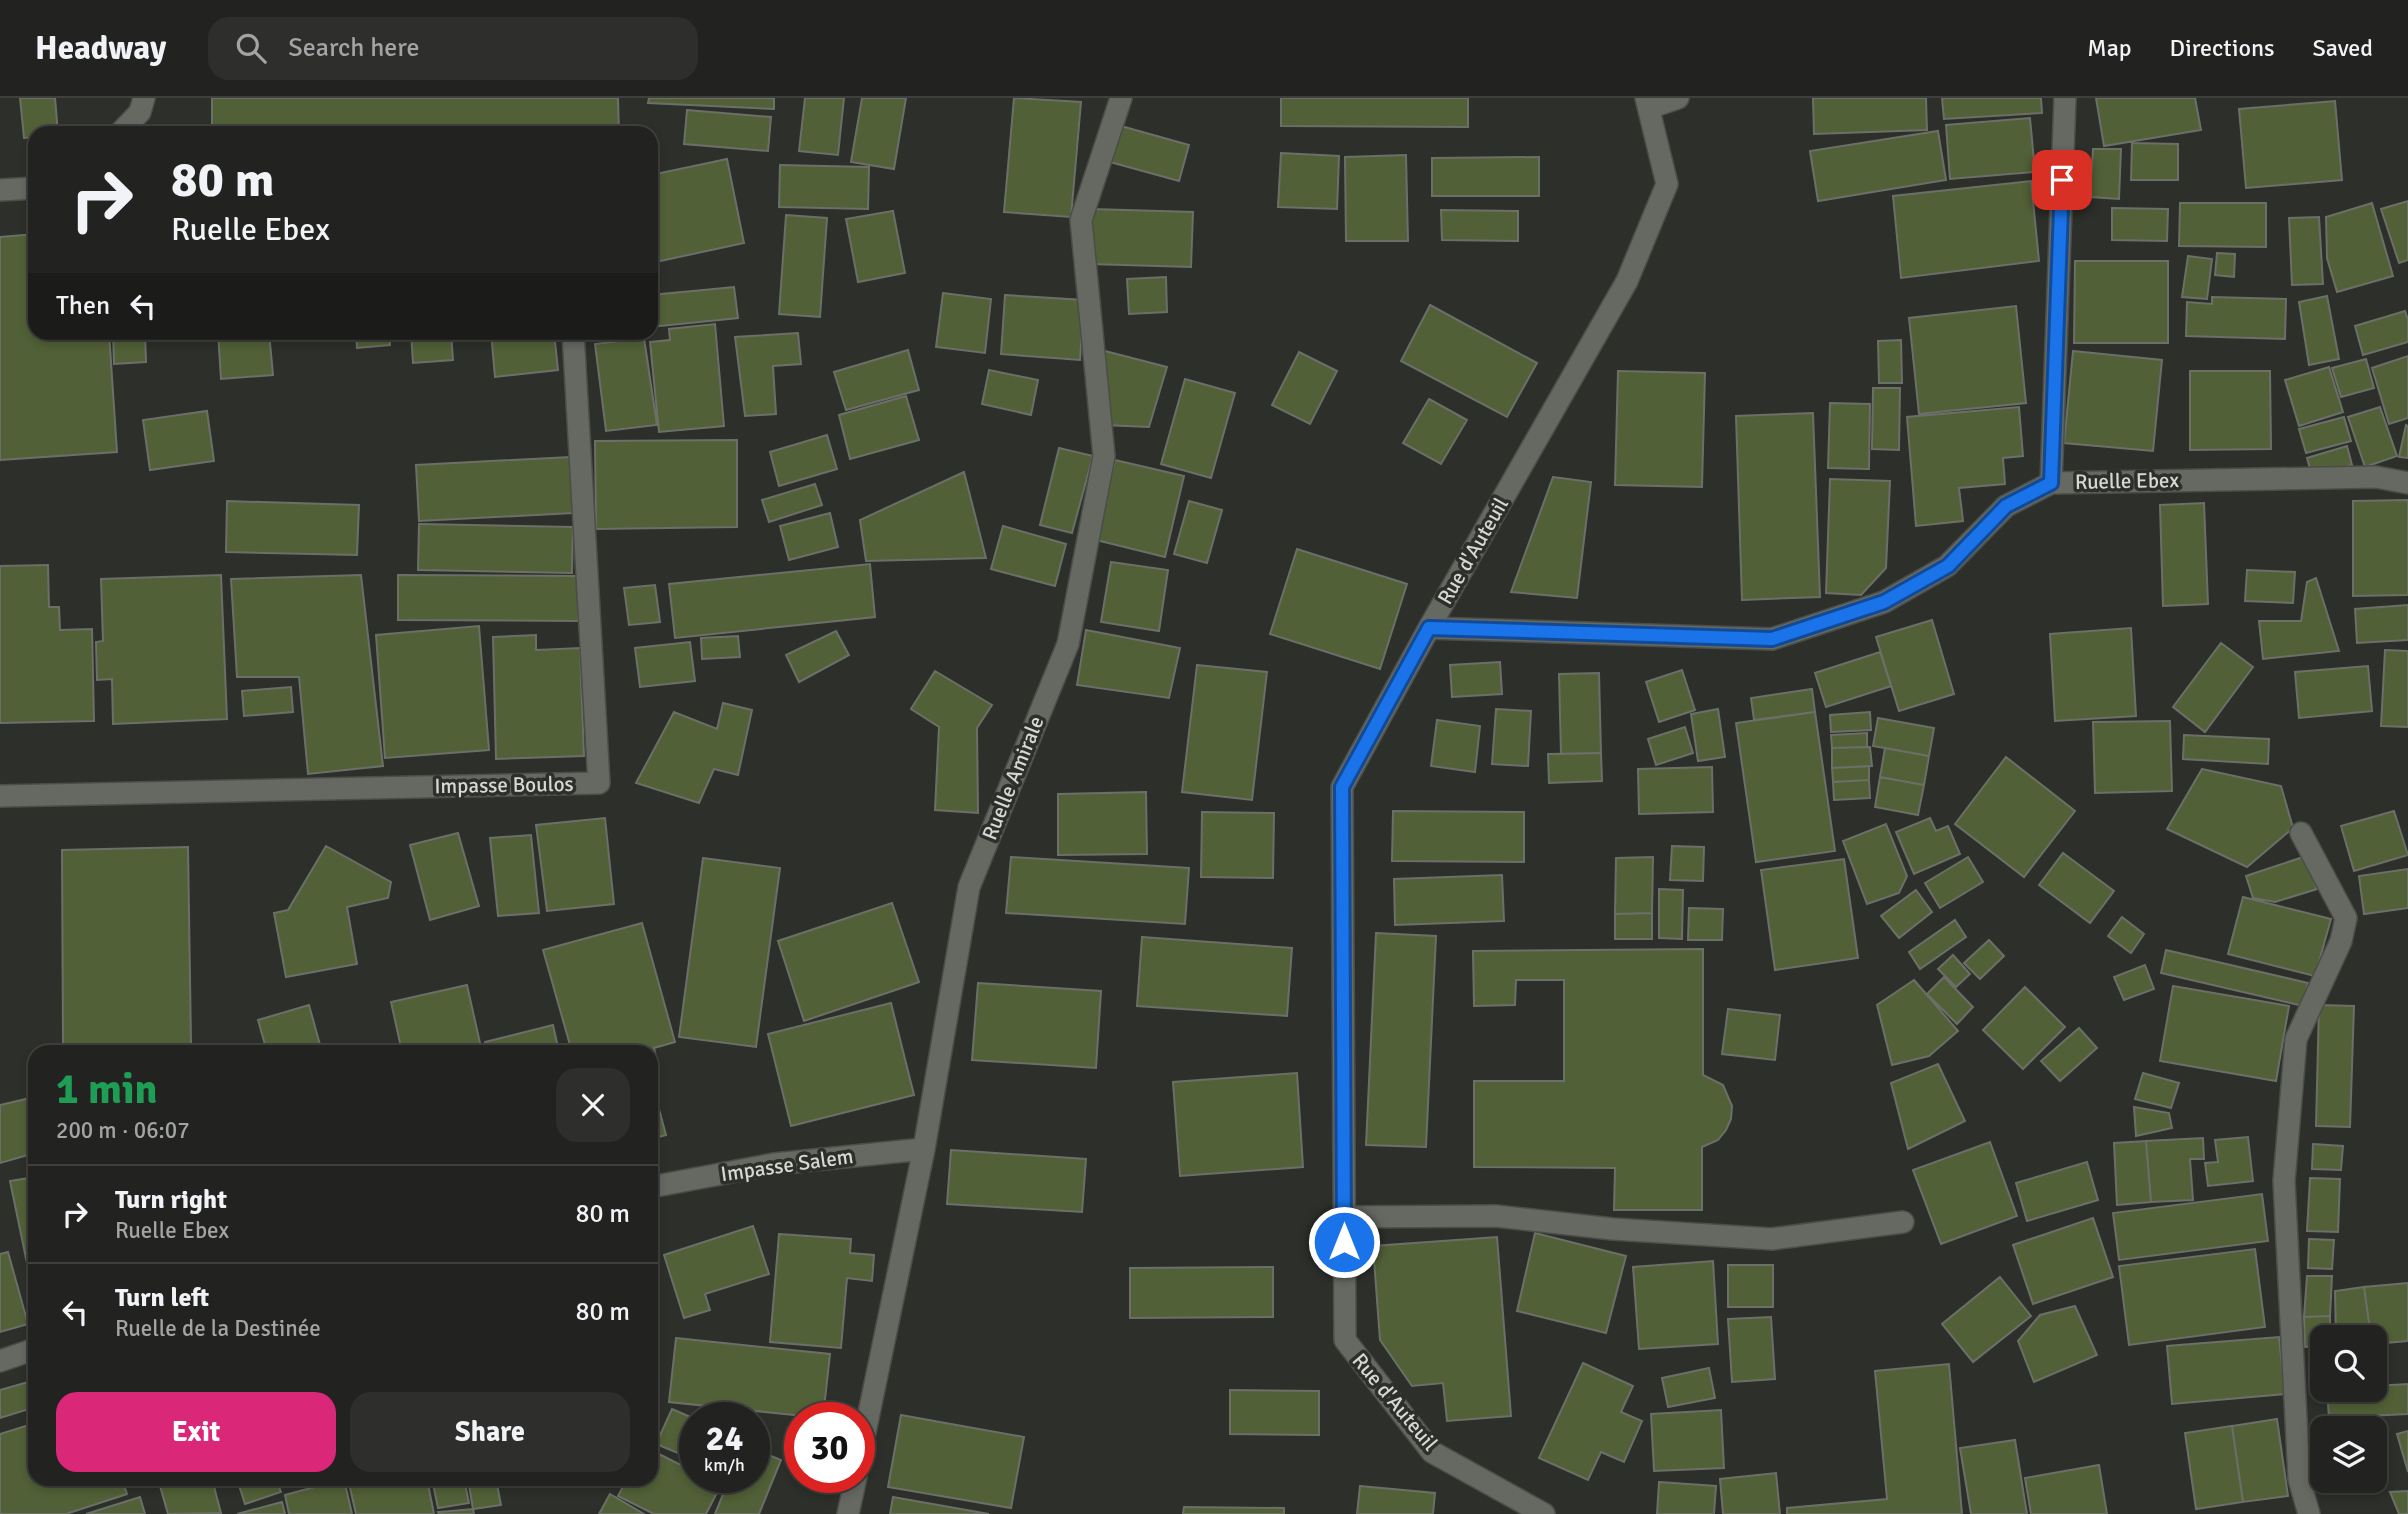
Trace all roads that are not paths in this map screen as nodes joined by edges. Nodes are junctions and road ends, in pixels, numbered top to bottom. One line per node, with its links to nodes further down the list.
1 (144, 98): 6 (street)
2 (1121, 98): 15 (street, Ruelle Amirale)
3 (1678, 98): 5 (street)
4 (2064, 98): 10 (street)
5 (1647, 103): 12 (street, Rue d'Auteuil)
6 (127, 126)
7 (28, 188): 8 (street)
8 (0, 190)
9 (573, 340): 13 (street, Impasse Boulos)
10 (2051, 483): 11 (street, Ruelle Ebex); 12 (street, Ruelle Ebex)
11 (2408, 483)
12 (1429, 628): 17 (street, Rue d'Auteuil)
13 (0, 796)
14 (2301, 833): 25 (street)
15 (924, 1149): 16 (street, Impasse Salem); 21 (street, Ruelle Amirale)
16 (658, 1186)
17 (1344, 1217): 18 (street); 24 (street, Rue d'Auteuil)
18 (1903, 1222)
19 (28, 1351): 20 (street)
20 (0, 1361)
21 (871, 1402)
22 (853, 1493): 23 (street)
23 (848, 1514)
24 (1544, 1514)
25 (2309, 1514)

